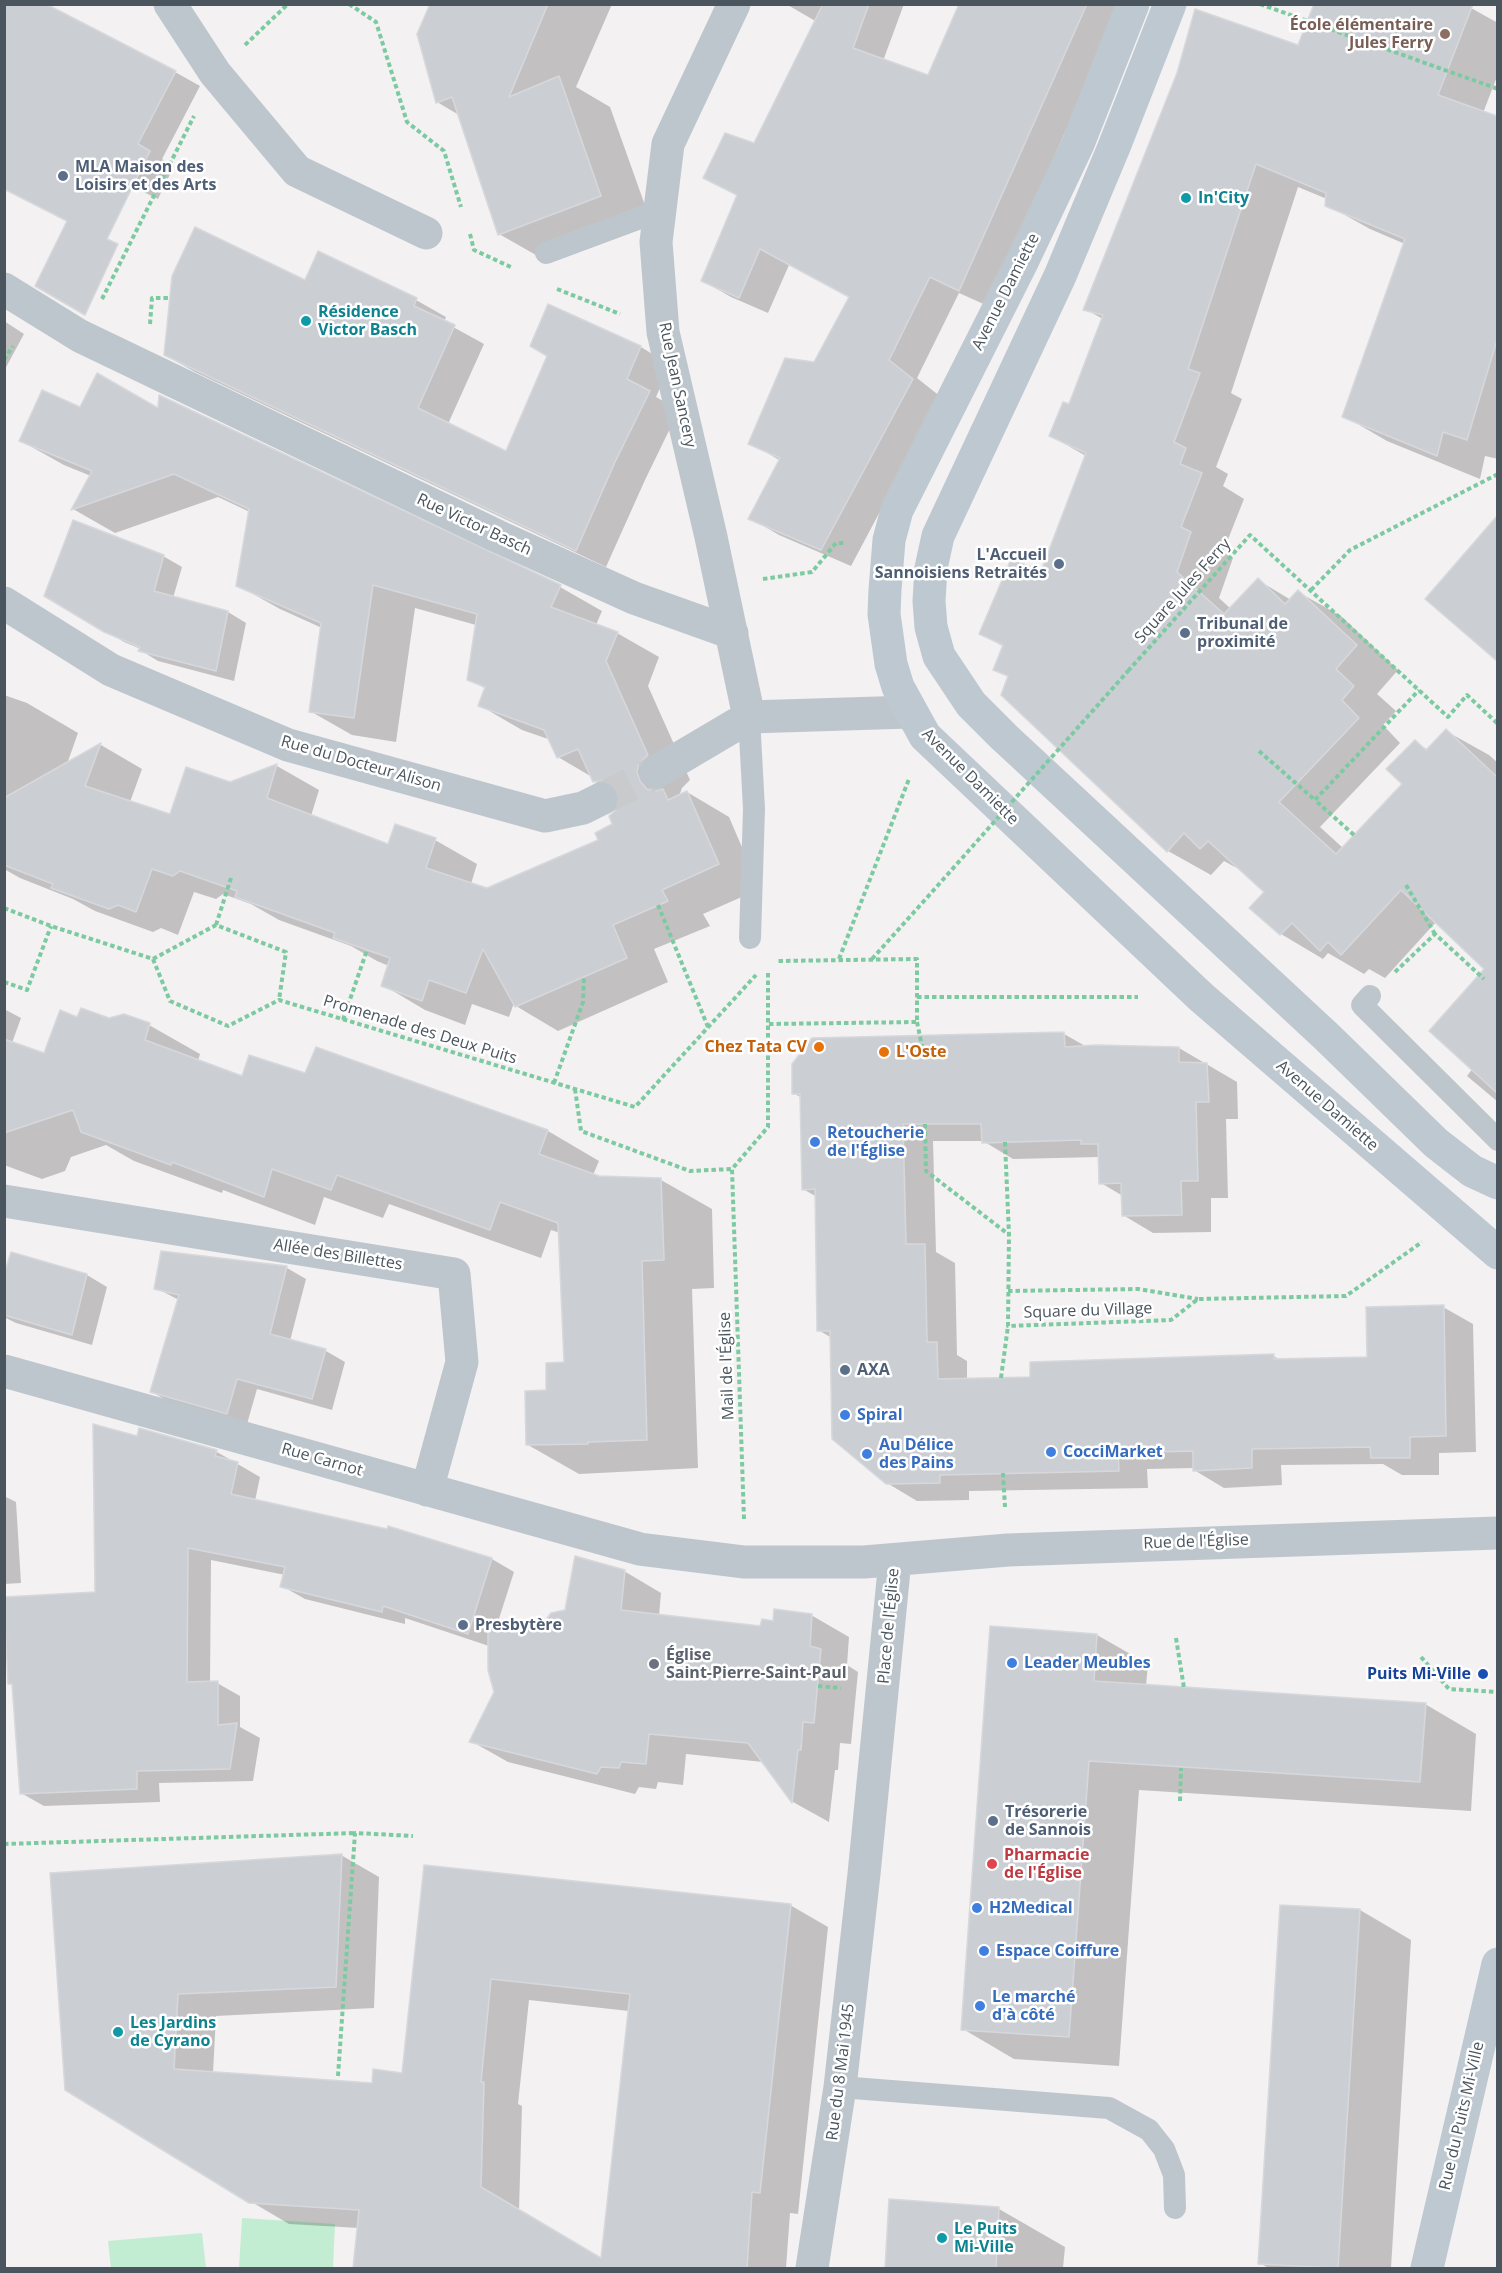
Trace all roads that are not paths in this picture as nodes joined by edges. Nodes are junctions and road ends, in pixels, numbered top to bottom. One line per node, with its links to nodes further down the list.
1 (170, 4): 6 (street)
2 (734, 4): 5 (street, Rue Jean Sancery)
3 (1133, 4): 12 (main road, Avenue Damiette)
4 (1170, 4): 18 (main road)
5 (659, 211): 7 (lane); 10 (street, Rue Jean Sancery)
6 (426, 233)
7 (546, 253)
8 (4, 289): 10 (street, Rue Victor Basch)
9 (4, 603): 14 (street, Rue du Docteur Alison)
10 (732, 633): 11 (street)
11 (749, 717): 12 (street); 13 (street); 15 (lane)
12 (918, 724): 20 (main road, Avenue Damiette)
13 (656, 772)
14 (601, 799)
15 (750, 938)
16 (1370, 996): 17 (lane)
17 (1497, 1140)
18 (1497, 1182)
19 (4, 1201): 22 (street, Allée des Billettes)
20 (1497, 1253)
21 (4, 1371): 22 (street, Rue Carnot)
22 (427, 1490): 24 (street, Rue Carnot)
23 (1497, 1533): 25 (street, Rue de l'Église)
24 (640, 1549): 25 (street, Place de l'Église)
25 (895, 1560): 26 (street, Place de l'Église)
26 (864, 1874): 28 (street, Rue du 8 Mai 1945)
27 (1497, 1965): 31 (main road, Rue du Puits Mi-Ville)
28 (840, 2087): 29 (lane); 30 (street, Rue du 8 Mai 1945)
29 (1175, 2208)
30 (812, 2268)
31 (1427, 2268)

